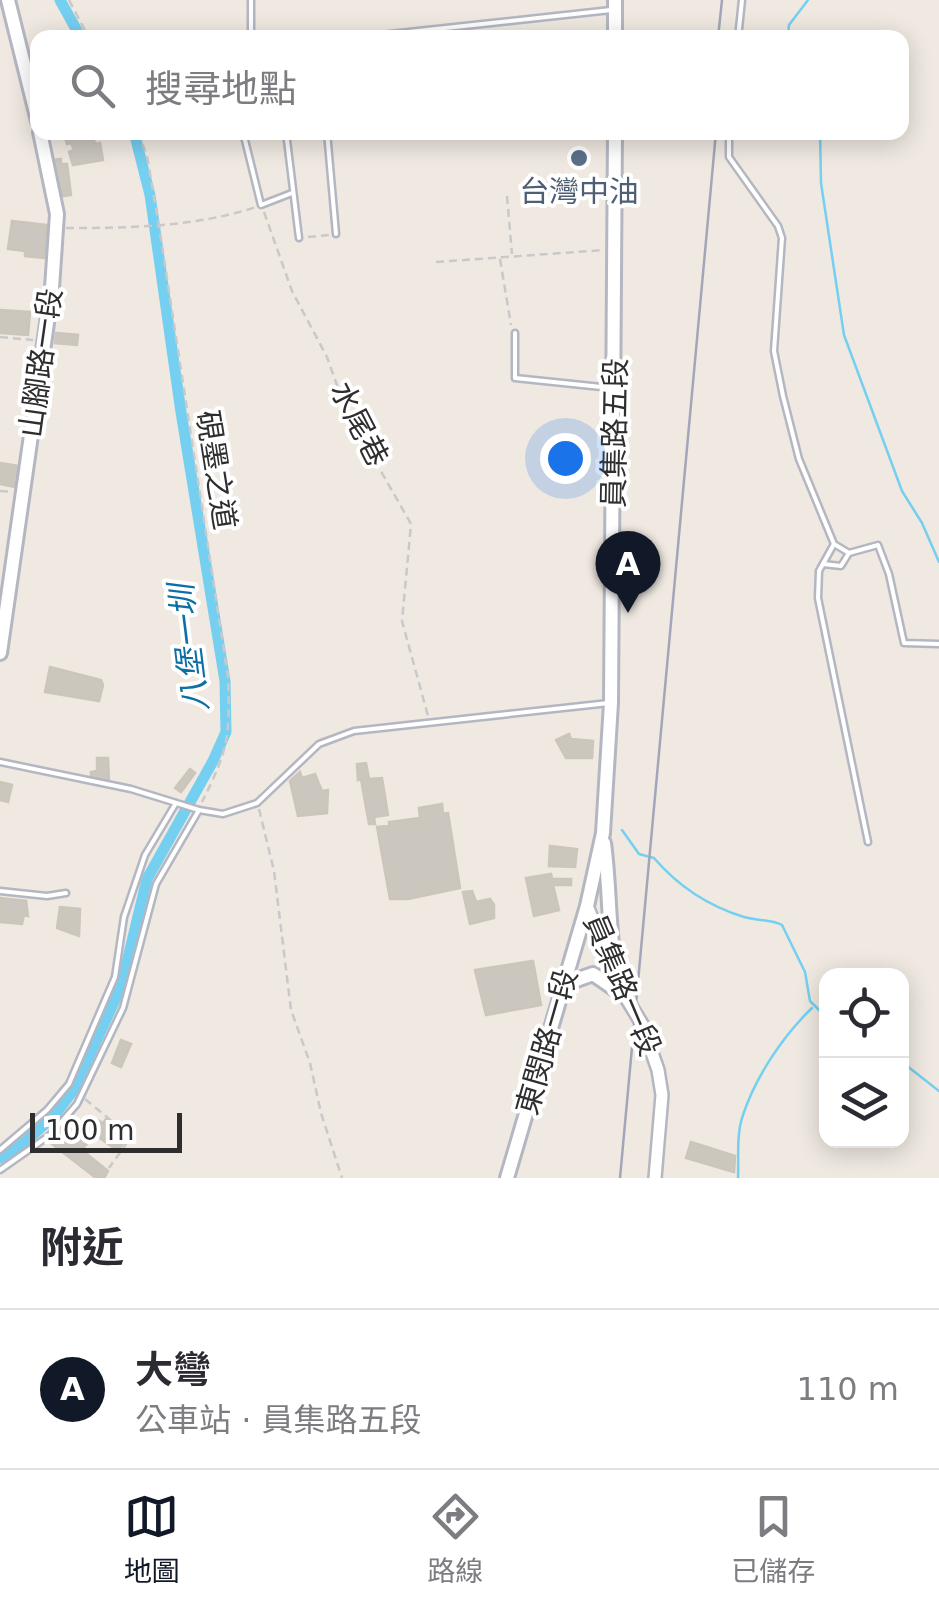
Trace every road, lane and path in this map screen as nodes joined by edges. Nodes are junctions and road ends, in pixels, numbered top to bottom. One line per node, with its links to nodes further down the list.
1 (8, 0): 11 (main road)
2 (69, 0): 6 (path)
3 (251, 0): 7 (lane)
4 (742, 0): 10 (lane)
5 (615, 5): 8 (lane); 9 (main road)
6 (85, 30)
7 (251, 30)
8 (417, 30)
9 (616, 30)
10 (739, 30)
11 (30, 88)
12 (42, 140): 23 (main road, 山腳路一段)
13 (141, 140): 22 (path, 硯墨之道)
14 (244, 140): 21 (lane)
15 (287, 140): 19 (lane)
16 (329, 140): 24 (lane)
17 (616, 140): 26 (main road, 員集路五段)
18 (730, 140): 35 (lane)
19 (292, 193): 21 (lane); 25 (lane)
20 (507, 196): 27 (path)
21 (261, 205): 22 (path); 41 (path, 水尾巷)
22 (159, 226): 23 (path); 46 (path, 硯墨之道)
23 (56, 228): 33 (main road, 山腳路一段)
24 (336, 234): 25 (path)
25 (299, 238)
26 (616, 249): 27 (path); 34 (main road, 員集路五段)
27 (513, 256): 28 (path)
28 (500, 257): 29 (path); 30 (path)
29 (436, 262)
30 (510, 326)
31 (515, 334): 34 (lane)
32 (0, 338): 33 (path)
33 (45, 341): 39 (main road, 山腳路一段)
34 (616, 389): 40 (main road, 員集路五段)
35 (834, 544): 36 (lane); 37 (lane)
36 (850, 553): 37 (lane); 38 (lane)
37 (823, 564): 48 (lane)
38 (939, 644)
39 (0, 653)
40 (611, 703): 41 (lane); 43 (main road, 員集路五段)
41 (430, 722): 44 (lane)
42 (0, 762): 45 (lane)
43 (606, 792): 47 (main road, 員集路一段)
44 (257, 803): 46 (lane); 59 (path)
45 (179, 804): 46 (lane); 56 (lane)
46 (198, 810): 55 (lane)
47 (602, 832): 51 (main road, 員集路一段); 52 (main road)
48 (868, 842)
49 (0, 890): 50 (lane)
50 (66, 893)
51 (587, 906): 52 (street, 員集路一段); 53 (main road, 東閔路一段)
52 (616, 974): 54 (street, 員集路一段)
53 (565, 984): 54 (main road); 60 (main road, 東閔路一段)
54 (625, 996): 61 (street, 員集路一段)
55 (82, 1093): 57 (path); 58 (lane)
56 (0, 1150)
57 (109, 1168)
58 (0, 1170)
59 (342, 1178)
60 (507, 1178)
61 (655, 1178)

